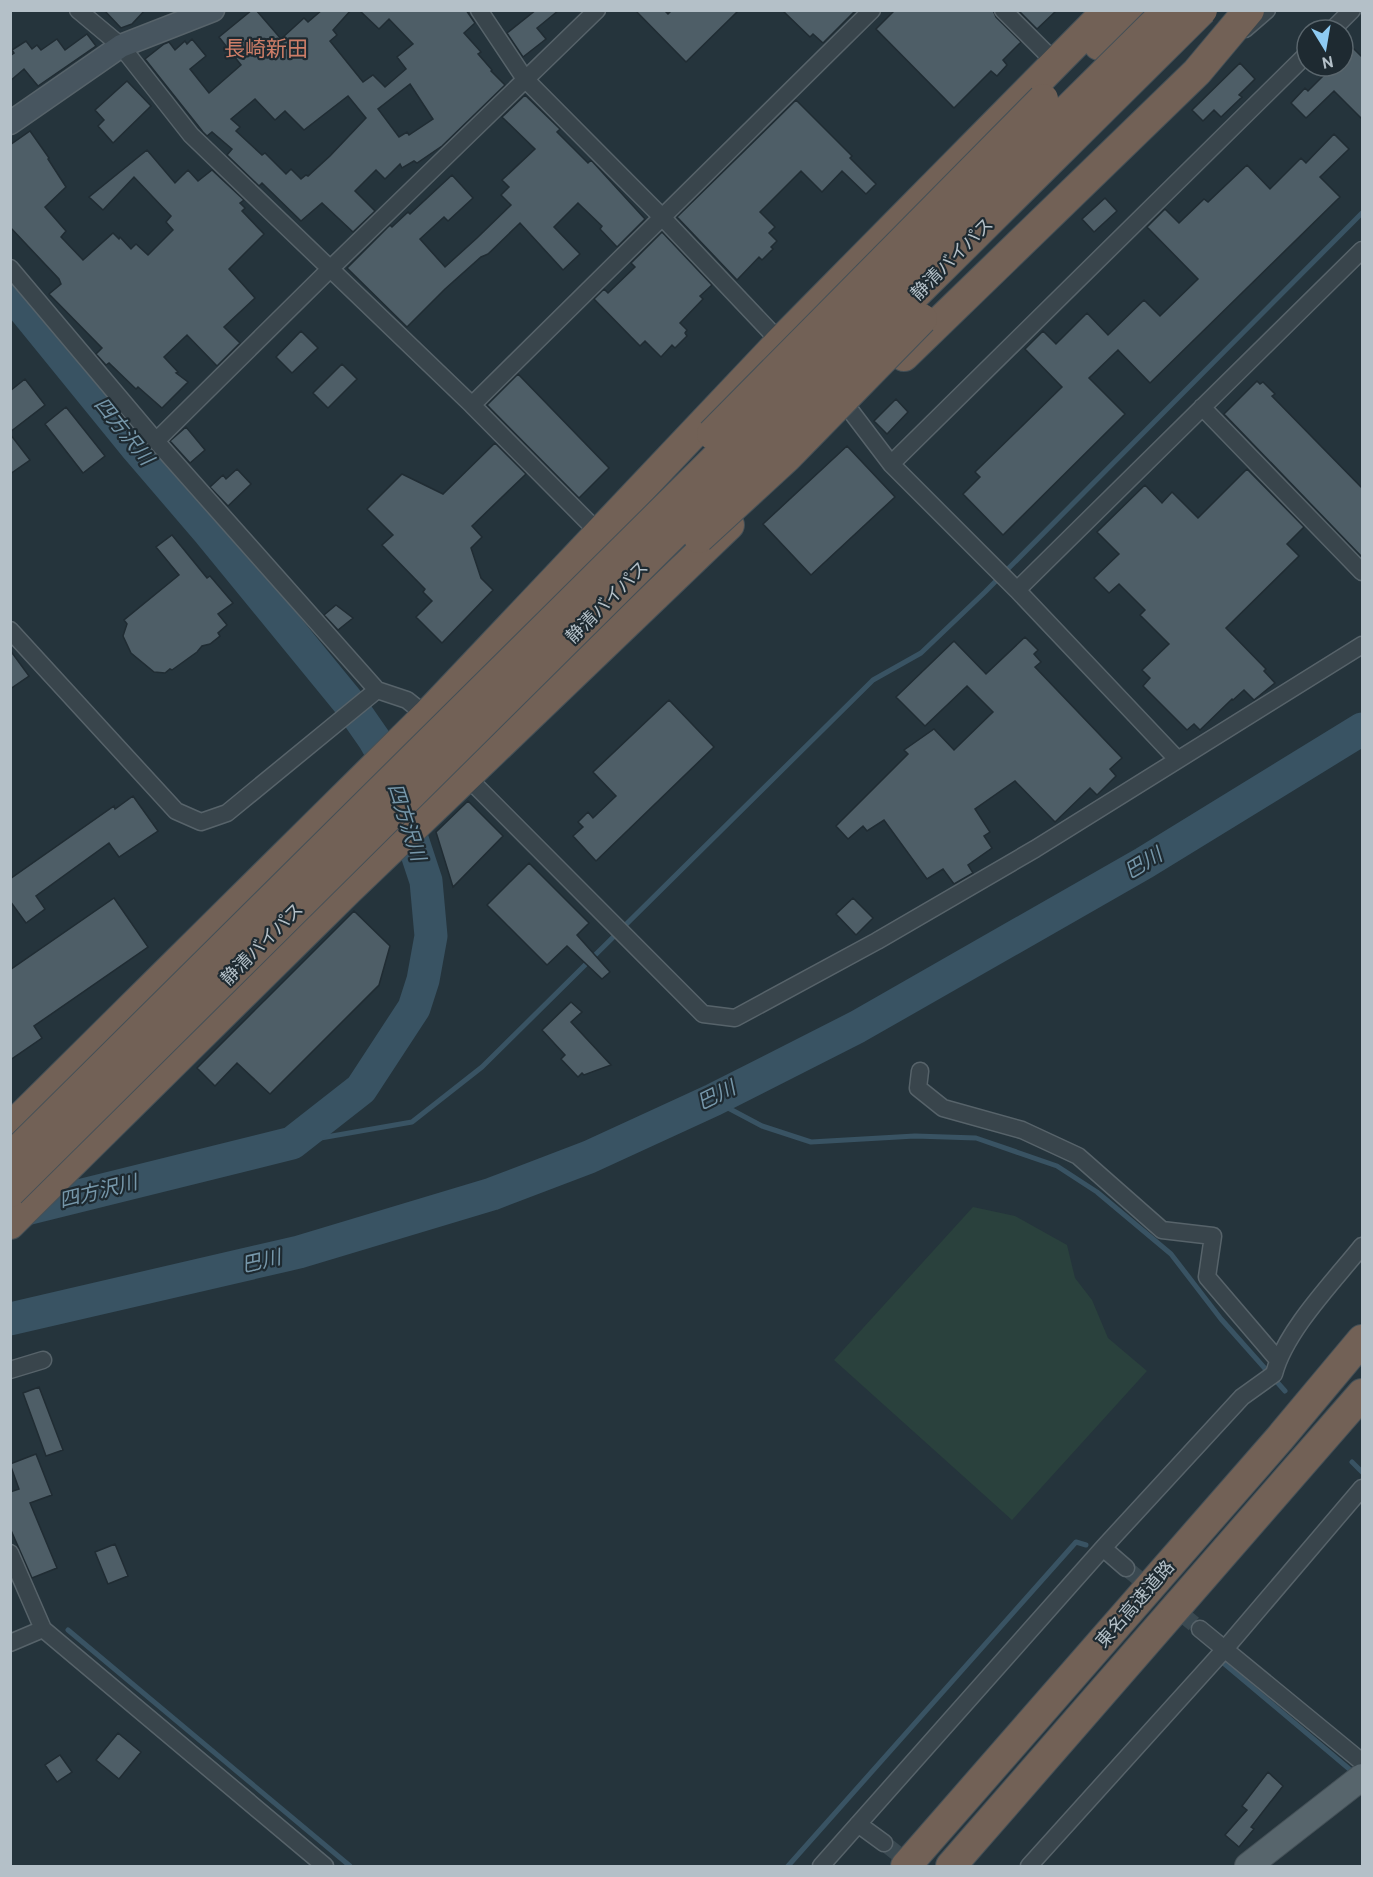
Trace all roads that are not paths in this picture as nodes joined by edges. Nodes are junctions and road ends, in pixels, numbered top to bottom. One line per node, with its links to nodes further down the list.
1 (78, 10): 14 (street)
2 (213, 10): 14 (street)
3 (479, 10): 18 (street)
4 (597, 10): 18 (street)
5 (872, 10): 20 (street)
6 (1003, 10): 16 (street)
7 (1135, 10): 36 (highway, bridge)
8 (1168, 10): 36 (highway, 静清バイパス, bridge)
9 (1202, 10): 38 (highway, 静清バイパス, bridge)
10 (1228, 10): 38 (highway, bridge)
11 (1250, 10): 15 (highway)
12 (1267, 10): 15 (street)
13 (1107, 11): 16 (highway)
14 (121, 46): 19 (street); 23 (street)
15 (1212, 55): 27 (highway)
16 (1055, 62): 24 (highway)
17 (1295, 66): 29 (street)
18 (525, 79): 20 (street); 23 (street)
19 (10, 123)
20 (661, 216): 24 (street); 25 (street)
21 (1359, 260): 26 (street)
22 (10, 268): 28 (street)
23 (331, 268): 25 (street); 28 (street)
24 (780, 342): 27 (street); 30 (highway)
25 (472, 405): 30 (street)
26 (1202, 407): 31 (street); 32 (street)
27 (850, 410): 29 (street); 38 (highway)
28 (156, 441): 35 (street)
29 (891, 464): 32 (street)
30 (600, 534): 36 (highway)
31 (1362, 572)
32 (1017, 590): 37 (street)
33 (12, 634): 35 (street)
34 (1362, 645): 37 (street)
35 (373, 694): 36 (street)
36 (429, 728): 38 (street); 40 (highway); 41 (highway, 静清バイパス, bridge)
37 (1176, 759): 38 (street)
38 (470, 760): 42 (highway, 静清バイパス, bridge); 43 (highway)
39 (920, 1071): 47 (street)
40 (10, 1128)
41 (10, 1158)
42 (10, 1192)
43 (10, 1224)
44 (1362, 1246): 47 (street)
45 (1362, 1341): 64 (highway, 東名高速道路)
46 (44, 1360): 48 (street)
47 (1276, 1367): 51 (street)
48 (10, 1370)
49 (1362, 1394): 65 (highway, 東名高速道路)
50 (1362, 1488): 57 (street)
51 (1103, 1548): 53 (street); 60 (street)
52 (10, 1553): 54 (street)
53 (1126, 1568)
54 (43, 1629): 56 (street); 62 (street)
55 (1200, 1629): 57 (street)
56 (10, 1643)
57 (1224, 1650): 58 (street); 66 (street)
58 (1362, 1762)
59 (1362, 1777): 67 (main road)
60 (858, 1824): 61 (street); 63 (street)
61 (884, 1844)
62 (325, 1866)
63 (821, 1866)
64 (906, 1866)
65 (951, 1866)
66 (1029, 1866)
67 (1248, 1866)

